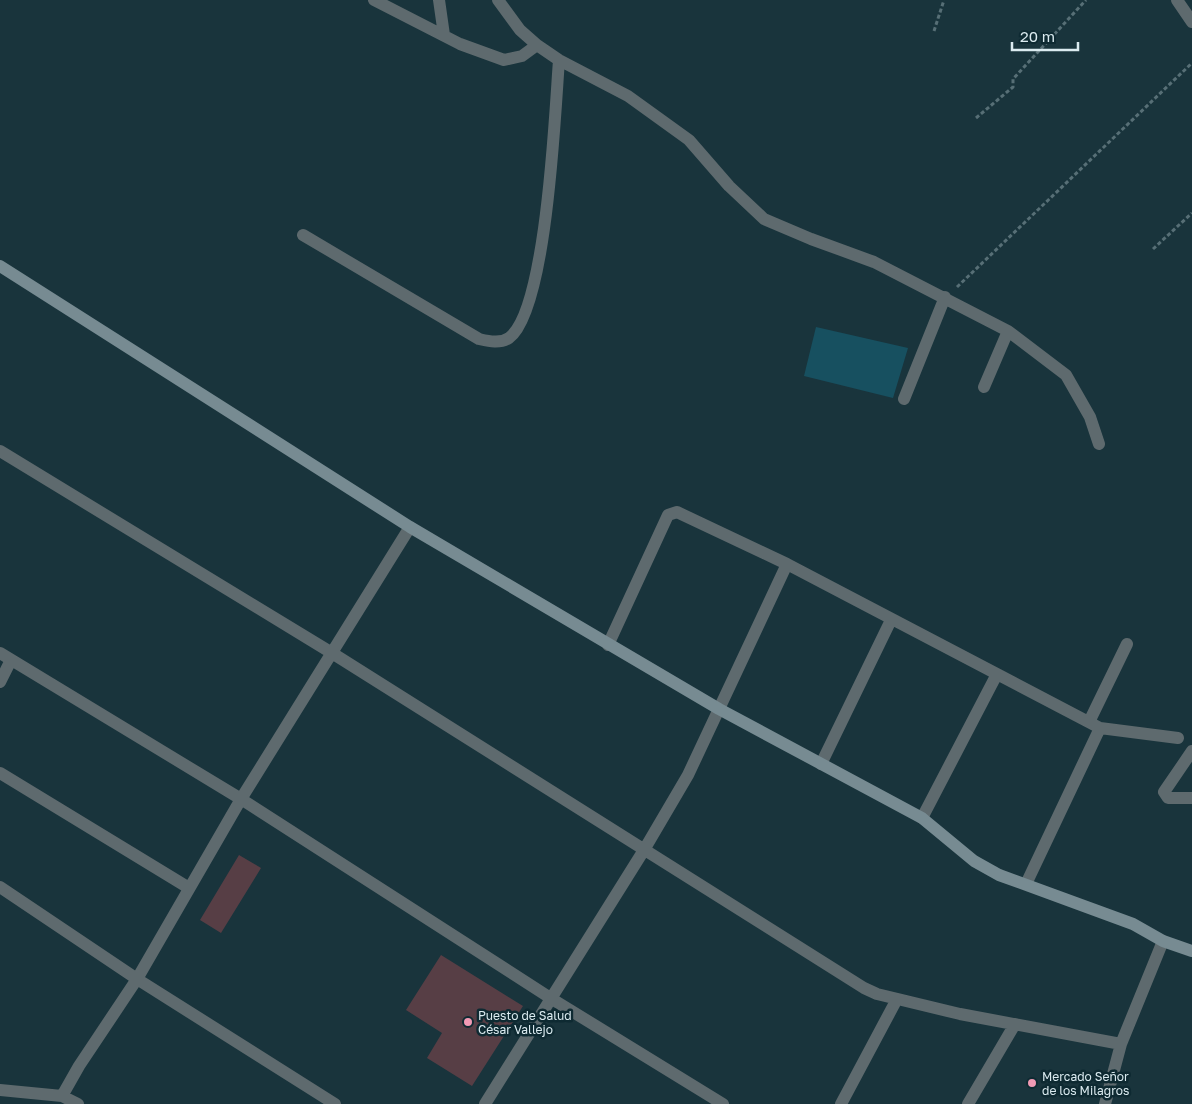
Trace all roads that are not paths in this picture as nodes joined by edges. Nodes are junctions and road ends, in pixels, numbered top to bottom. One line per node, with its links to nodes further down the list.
1 (374, 0): 6 (street)
2 (440, 0): 6 (street)
3 (498, 0): 7 (street)
4 (1177, 0): 5 (street)
5 (1192, 22)
6 (444, 35): 7 (street)
7 (537, 45): 8 (street)
8 (560, 60): 9 (street); 11 (street)
9 (303, 235)
10 (0, 266): 17 (street)
11 (945, 297): 12 (street); 14 (street)
12 (1008, 331): 13 (street); 15 (street)
13 (984, 387)
14 (904, 399)
15 (1100, 444)
16 (0, 451): 23 (street)
17 (410, 527): 21 (street); 23 (street)
18 (787, 564): 19 (street); 21 (street); 27 (street)
19 (891, 620): 25 (street); 31 (street)
20 (1127, 644): 28 (street)
21 (608, 645): 27 (street)
22 (0, 653): 24 (street)
23 (332, 653): 34 (street); 36 (street)
24 (11, 660): 26 (street); 34 (street)
25 (997, 674): 28 (street); 35 (street)
26 (0, 682)
27 (719, 709): 31 (street); 36 (street)
28 (1095, 725): 29 (street); 37 (street)
29 (1178, 738)
30 (1192, 751): 33 (street)
31 (821, 764): 35 (street)
32 (0, 773): 38 (street)
33 (1192, 798)
34 (241, 799): 38 (street); 44 (street)
35 (922, 818): 37 (street)
36 (644, 850): 43 (street); 44 (street)
37 (1026, 884): 40 (street)
38 (190, 888): 42 (street)
39 (3, 889): 42 (street)
40 (1163, 942): 41 (street); 46 (street)
41 (1192, 951)
42 (137, 979): 48 (street); 50 (street)
43 (897, 998): 45 (street); 53 (street)
44 (552, 999): 51 (street); 52 (street)
45 (1015, 1024): 46 (street); 54 (street)
46 (1121, 1044): 55 (street)
47 (0, 1090): 48 (street)
48 (62, 1096): 49 (street)
49 (78, 1104)
50 (335, 1104)
51 (485, 1104)
52 (723, 1104)
53 (841, 1104)
54 (968, 1104)
55 (1105, 1104)

